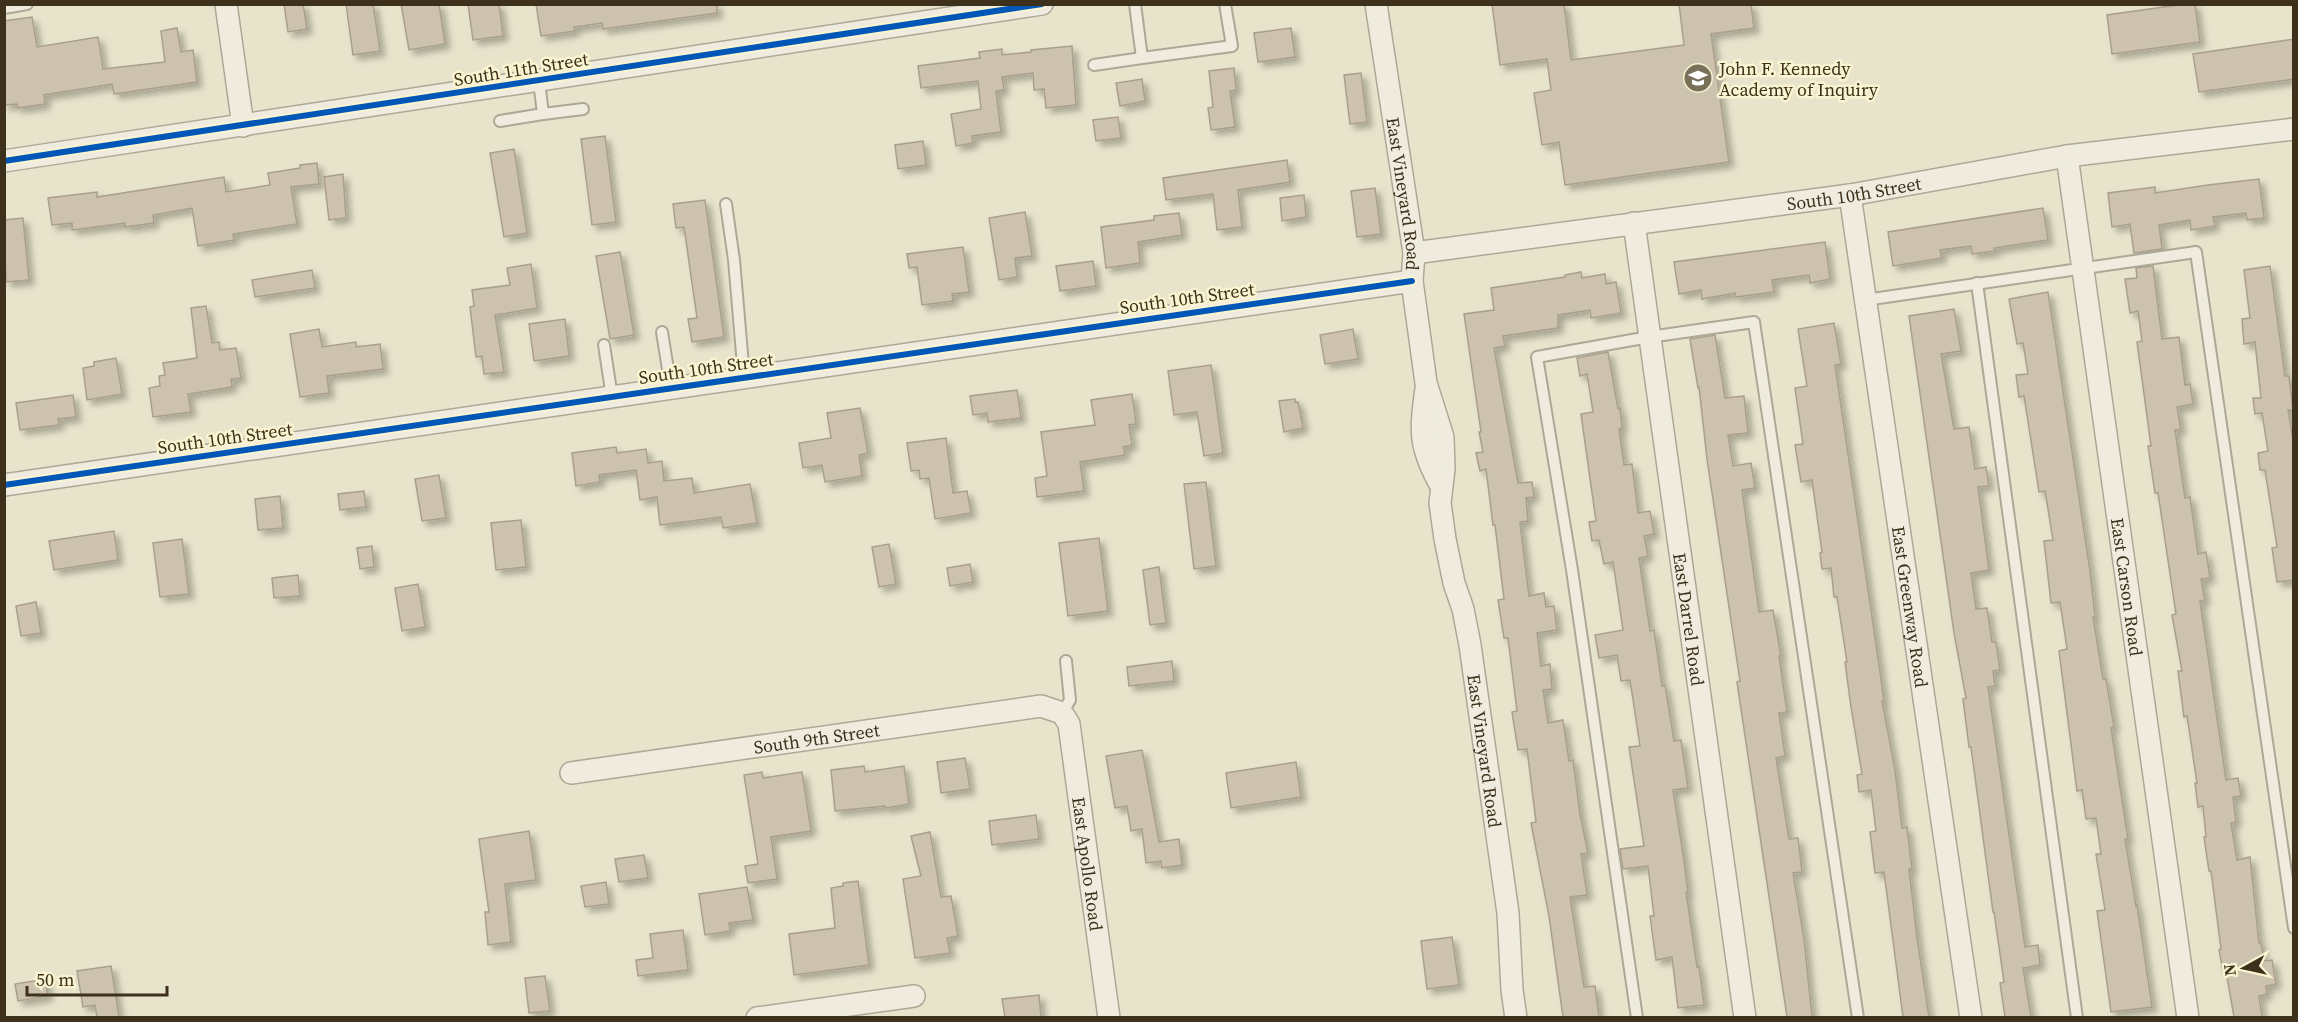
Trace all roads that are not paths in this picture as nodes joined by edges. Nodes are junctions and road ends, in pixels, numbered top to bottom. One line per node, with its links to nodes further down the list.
1 (27, 4): 7 (lane)
2 (226, 4): 14 (street)
3 (1042, 4): 10 (street, South 11th Street)
4 (1135, 4): 8 (lane)
5 (1225, 4): 8 (lane)
6 (1376, 4): 21 (street, East Vineyard Road)
7 (4, 8)
8 (1142, 58): 9 (lane)
9 (1094, 65)
10 (539, 81): 12 (lane); 14 (street, South 11th Street)
11 (583, 109): 12 (lane)
12 (543, 114): 13 (lane)
13 (500, 121)
14 (243, 126): 17 (street, South 11th Street)
15 (2293, 130): 16 (street, South 10th Street)
16 (2067, 156): 18 (street, South 10th Street); 22 (street, East Carson Road)
17 (4, 161)
18 (1850, 195): 20 (street, South 10th Street); 25 (street, East Greenway Road)
19 (726, 204): 29 (lane)
20 (1634, 223): 21 (street, South 10th Street); 27 (street, East Darrel Road)
21 (1414, 253): 23 (street, East Vineyard Road)
22 (2082, 268): 24 (lane); 36 (lane); 46 (street, East Carson Road)
23 (1412, 281): 29 (street, South 10th Street); 40 (street, East Vineyard Road)
24 (1977, 283): 25 (lane); 45 (lane)
25 (1865, 300): 44 (street, East Greenway Road)
26 (662, 332): 30 (lane)
27 (1650, 337): 41 (lane); 42 (street, East Darrel Road); 43 (lane)
28 (604, 345): 31 (lane)
29 (744, 377): 30 (street, South 10th Street)
30 (671, 388): 31 (street, South 10th Street)
31 (612, 397): 32 (street, South 10th Street)
32 (4, 485)
33 (1066, 661): 34 (lane)
34 (1062, 713): 35 (street, South 9th Street); 39 (street, East Apollo Road)
35 (571, 773)
36 (2294, 928)
37 (914, 996): 38 (street)
38 (757, 1017)
39 (1109, 1017)
40 (1516, 1017)
41 (1637, 1017)
42 (1745, 1017)
43 (1858, 1017)
44 (1971, 1017)
45 (2077, 1017)
46 (2188, 1017)

